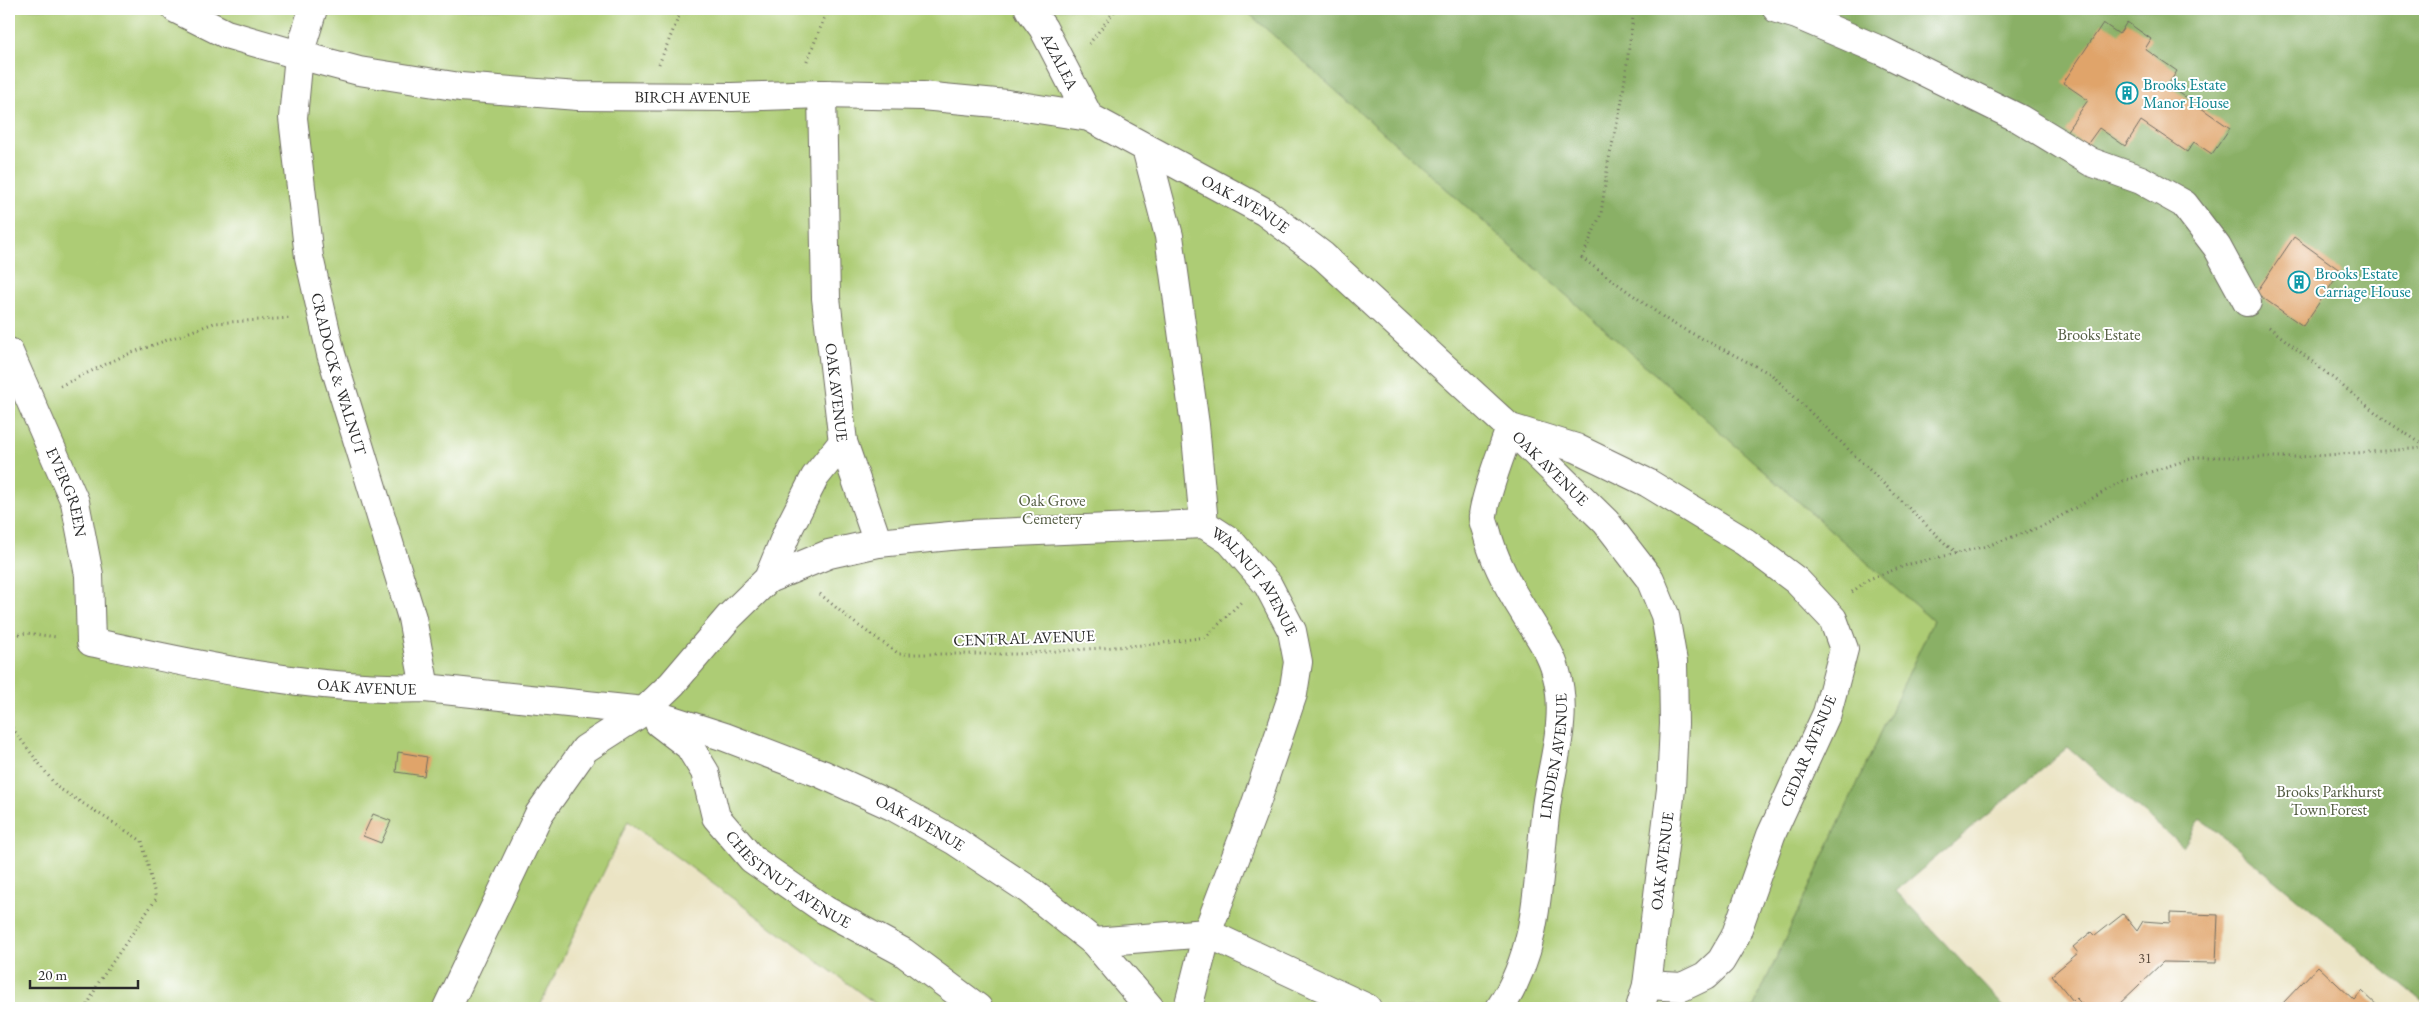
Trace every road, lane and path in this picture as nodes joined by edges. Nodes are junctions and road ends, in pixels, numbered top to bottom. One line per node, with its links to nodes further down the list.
1 (176, 9): 9 (lane)
2 (312, 9): 9 (lane, CRADOCK & WALNUT)
3 (682, 9): 13 (path)
4 (828, 9): 12 (path)
5 (1029, 9): 10 (lane, AZALEA)
6 (1116, 9): 10 (path)
7 (1634, 9): 25 (path)
8 (1777, 9): 16 (lane)
9 (299, 54): 13 (lane, BIRCH AVENUE); 17 (lane, CRADOCK & WALNUT)
10 (1066, 73): 14 (lane, AZALEA)
11 (822, 94): 12 (lane, BIRCH AVENUE); 14 (lane, BIRCH AVENUE); 21 (lane, OAK AVENUE)
12 (795, 95): 13 (lane, BIRCH AVENUE)
13 (645, 96)
14 (1089, 117): 15 (lane, OAK AVENUE)
15 (1146, 148): 20 (lane, OAK AVENUE); 23 (lane, WALNUT AVENUE)
16 (2246, 302): 22 (path)
17 (322, 316): 19 (path); 31 (lane, CRADOCK & WALNUT)
18 (9, 352): 19 (lane, EVERGREEN)
19 (29, 400): 30 (lane, EVERGREEN)
20 (1510, 428): 28 (lane, CEDAR AVENUE); 36 (lane, OAK AVENUE); 43 (lane, LINDEN AVENUE)
21 (843, 442): 24 (lane); 27 (lane, OAK AVENUE)
22 (2425, 447): 25 (path)
23 (1204, 524): 24 (lane); 26 (lane, WALNUT AVENUE)
24 (878, 543): 27 (lane)
25 (1956, 554): 28 (path)
26 (1255, 570): 27 (path, CENTRAL AVENUE); 34 (lane, WALNUT AVENUE)
27 (776, 575): 32 (lane, OAK AVENUE)
28 (1833, 619): 36 (lane, CEDAR AVENUE)
29 (9, 636): 30 (path)
30 (91, 642): 31 (lane, OAK AVENUE)
31 (425, 688): 32 (lane, OAK AVENUE)
32 (644, 711): 35 (lane, OAK AVENUE); 38 (lane, OAK AVENUE); 39 (lane, CHESTNUT AVENUE)
33 (9, 724): 37 (path)
34 (1207, 933): 35 (lane); 41 (lane, WALNUT AVENUE); 42 (lane)
35 (1094, 942): 40 (lane, OAK AVENUE)
36 (1644, 997)
37 (86, 1008)
38 (447, 1008)
39 (978, 1008)
40 (1150, 1008)
41 (1188, 1008)
42 (1367, 1008)
43 (1500, 1008)

